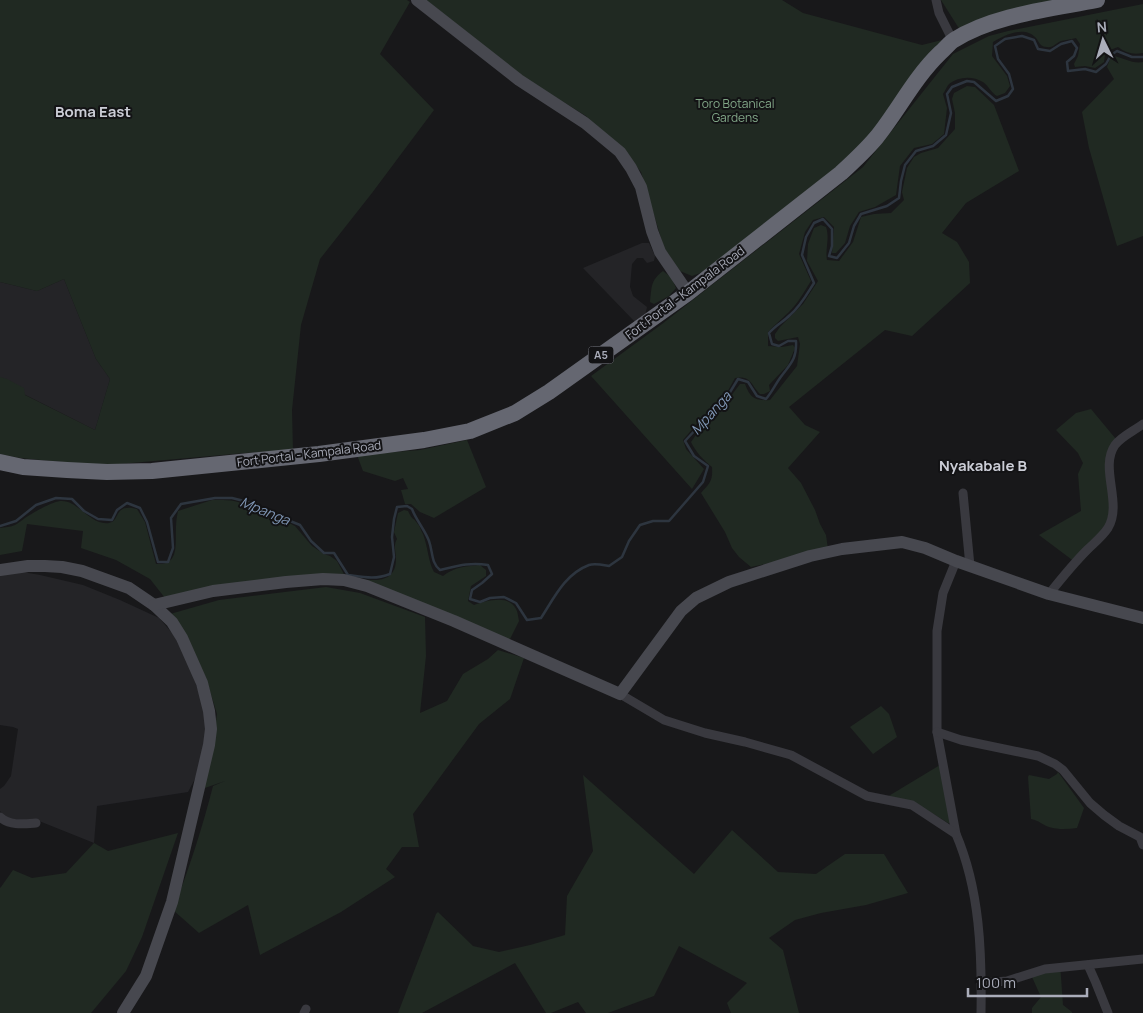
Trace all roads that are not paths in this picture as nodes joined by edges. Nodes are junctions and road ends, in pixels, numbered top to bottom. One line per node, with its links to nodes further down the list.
1 (417, 0): 5 (street)
2 (936, 0): 4 (street)
3 (1096, 0): 4 (highway, Fort Portal - Kampala Road / A5)
4 (953, 41): 5 (highway, Fort Portal - Kampala Road / A5)
5 (688, 292): 7 (highway, Fort Portal - Kampala Road / A5)
6 (1143, 424): 12 (street)
7 (0, 462)
8 (964, 493): 10 (street)
9 (956, 561): 10 (street); 15 (street); 16 (street)
10 (970, 566): 12 (street)
11 (0, 570): 13 (street)
12 (1049, 594): 14 (street)
13 (154, 605): 15 (street); 24 (street)
14 (1143, 618)
15 (620, 694): 19 (street)
16 (937, 732): 19 (street); 20 (street)
17 (0, 817): 18 (street)
18 (36, 823)
19 (956, 834): 23 (street)
20 (1143, 844)
21 (1143, 958): 22 (street)
22 (1088, 965): 23 (street); 26 (street)
23 (982, 983): 25 (street)
24 (123, 1013)
25 (981, 1013)
26 (1108, 1013)

